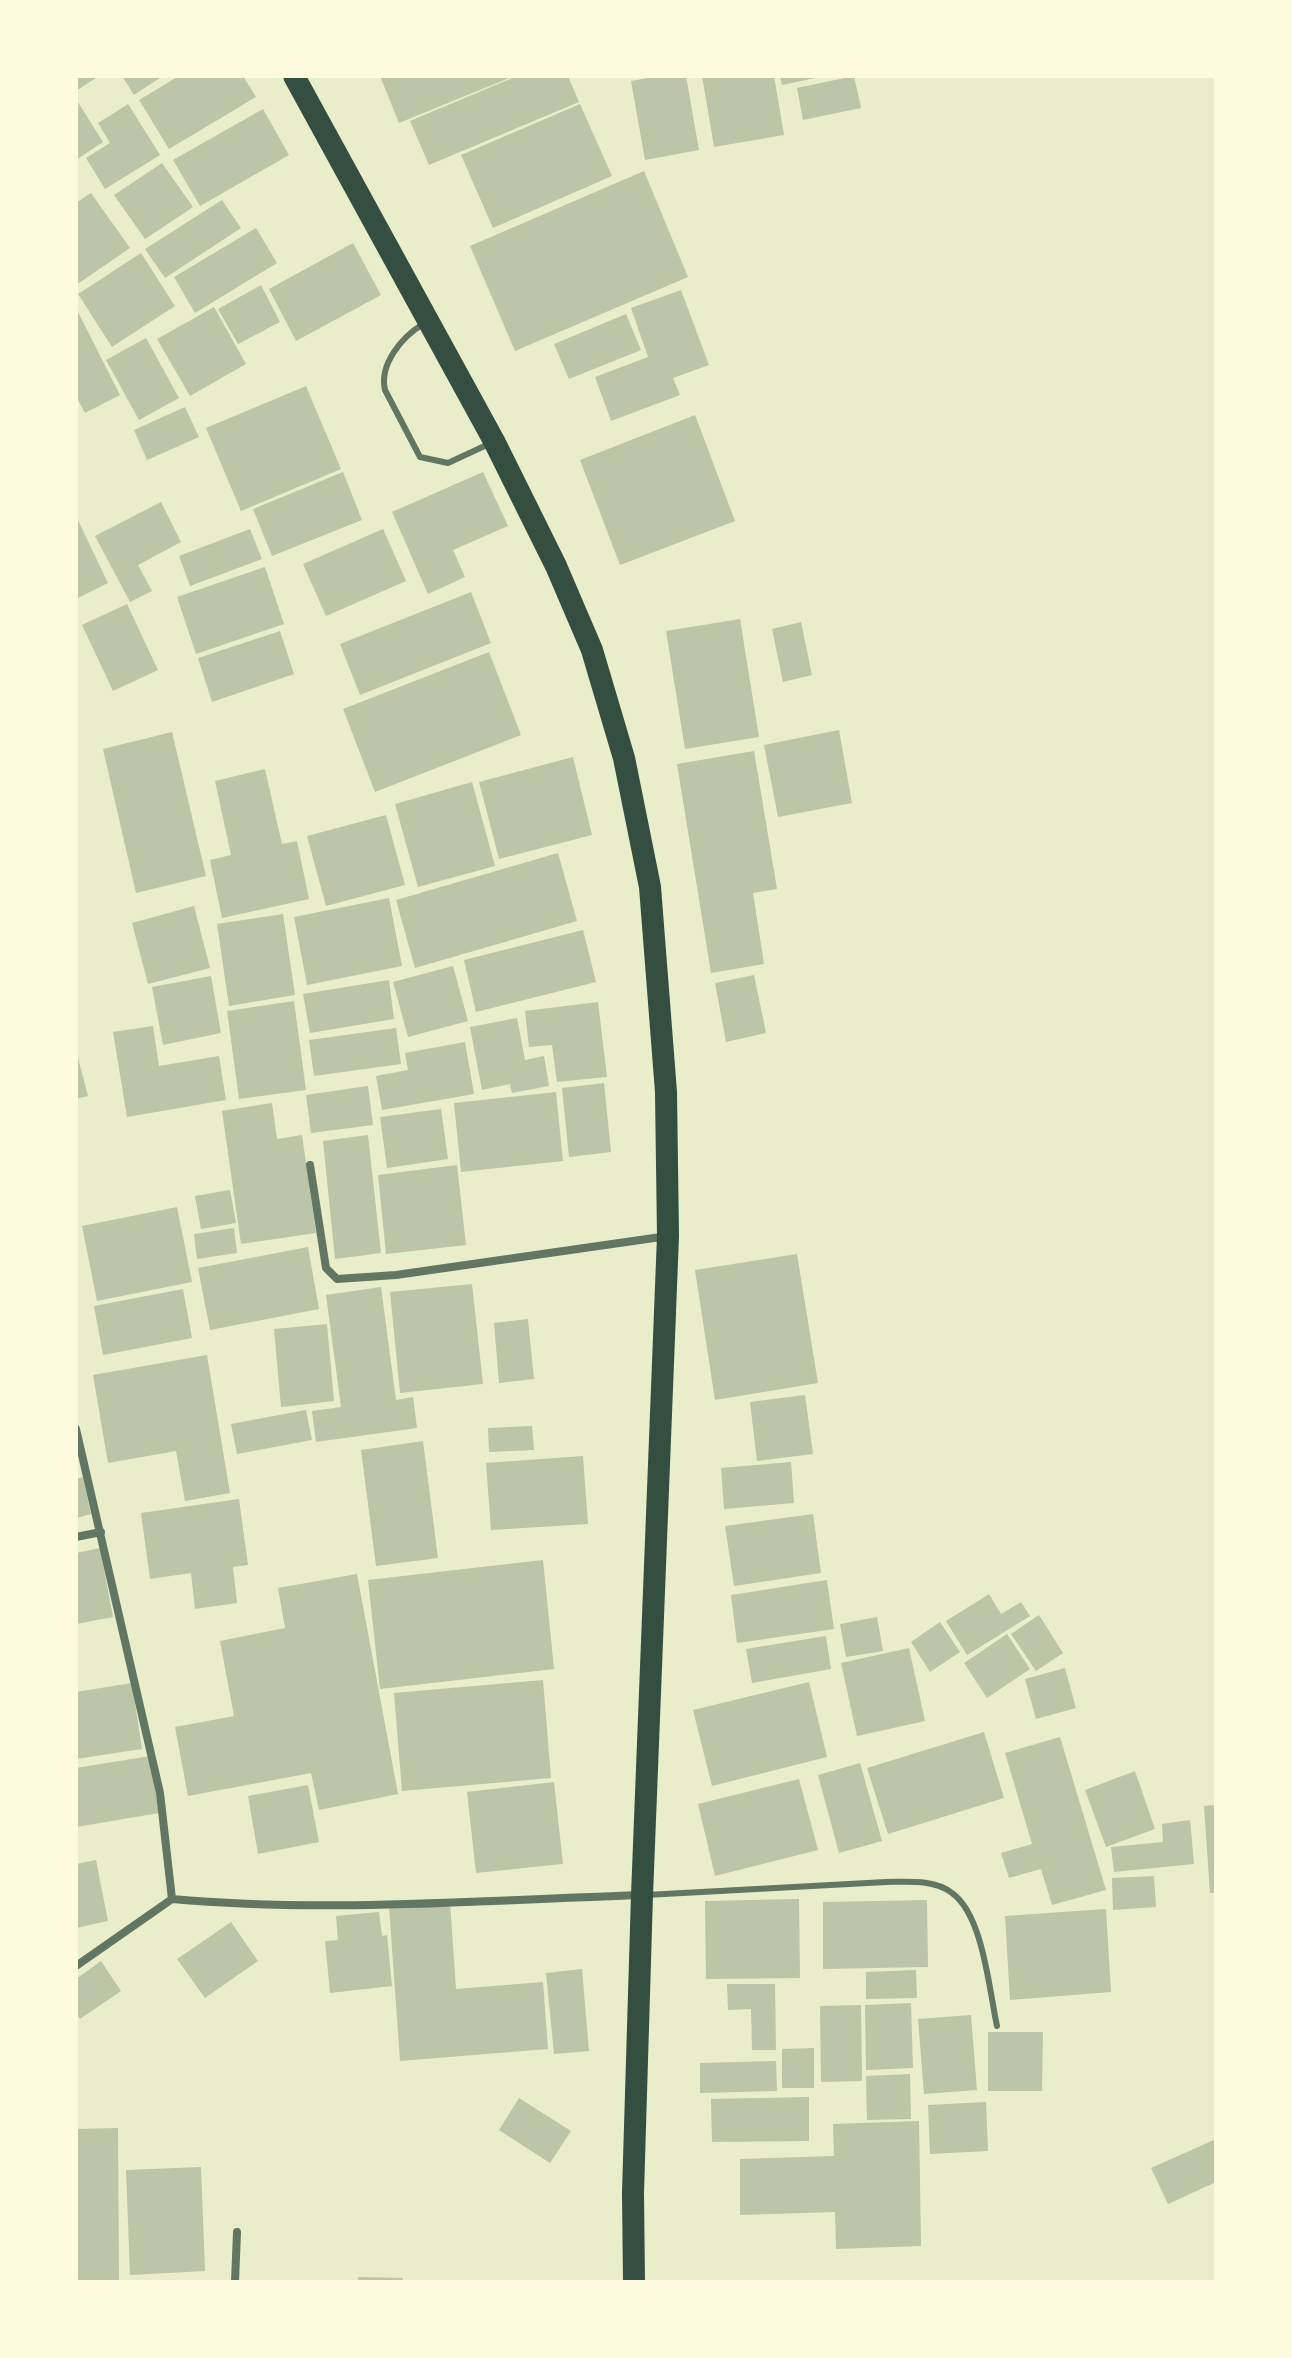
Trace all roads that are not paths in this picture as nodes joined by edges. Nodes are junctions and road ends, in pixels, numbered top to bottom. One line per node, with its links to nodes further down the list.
1 (294, 76): 2 (highway)
2 (428, 322): 3 (highway); 3 (lane)
3 (494, 441): 5 (highway)
4 (310, 1165): 5 (street)
5 (668, 1236): 9 (highway)
6 (76, 1429): 7 (street)
7 (101, 1532): 8 (street); 10 (street)
8 (76, 1537)
9 (642, 1895): 10 (street); 12 (lane); 15 (highway)
10 (172, 1899): 11 (street)
11 (76, 1966)
12 (997, 2026)
13 (237, 2232): 14 (street)
14 (235, 2282)
15 (634, 2282)

